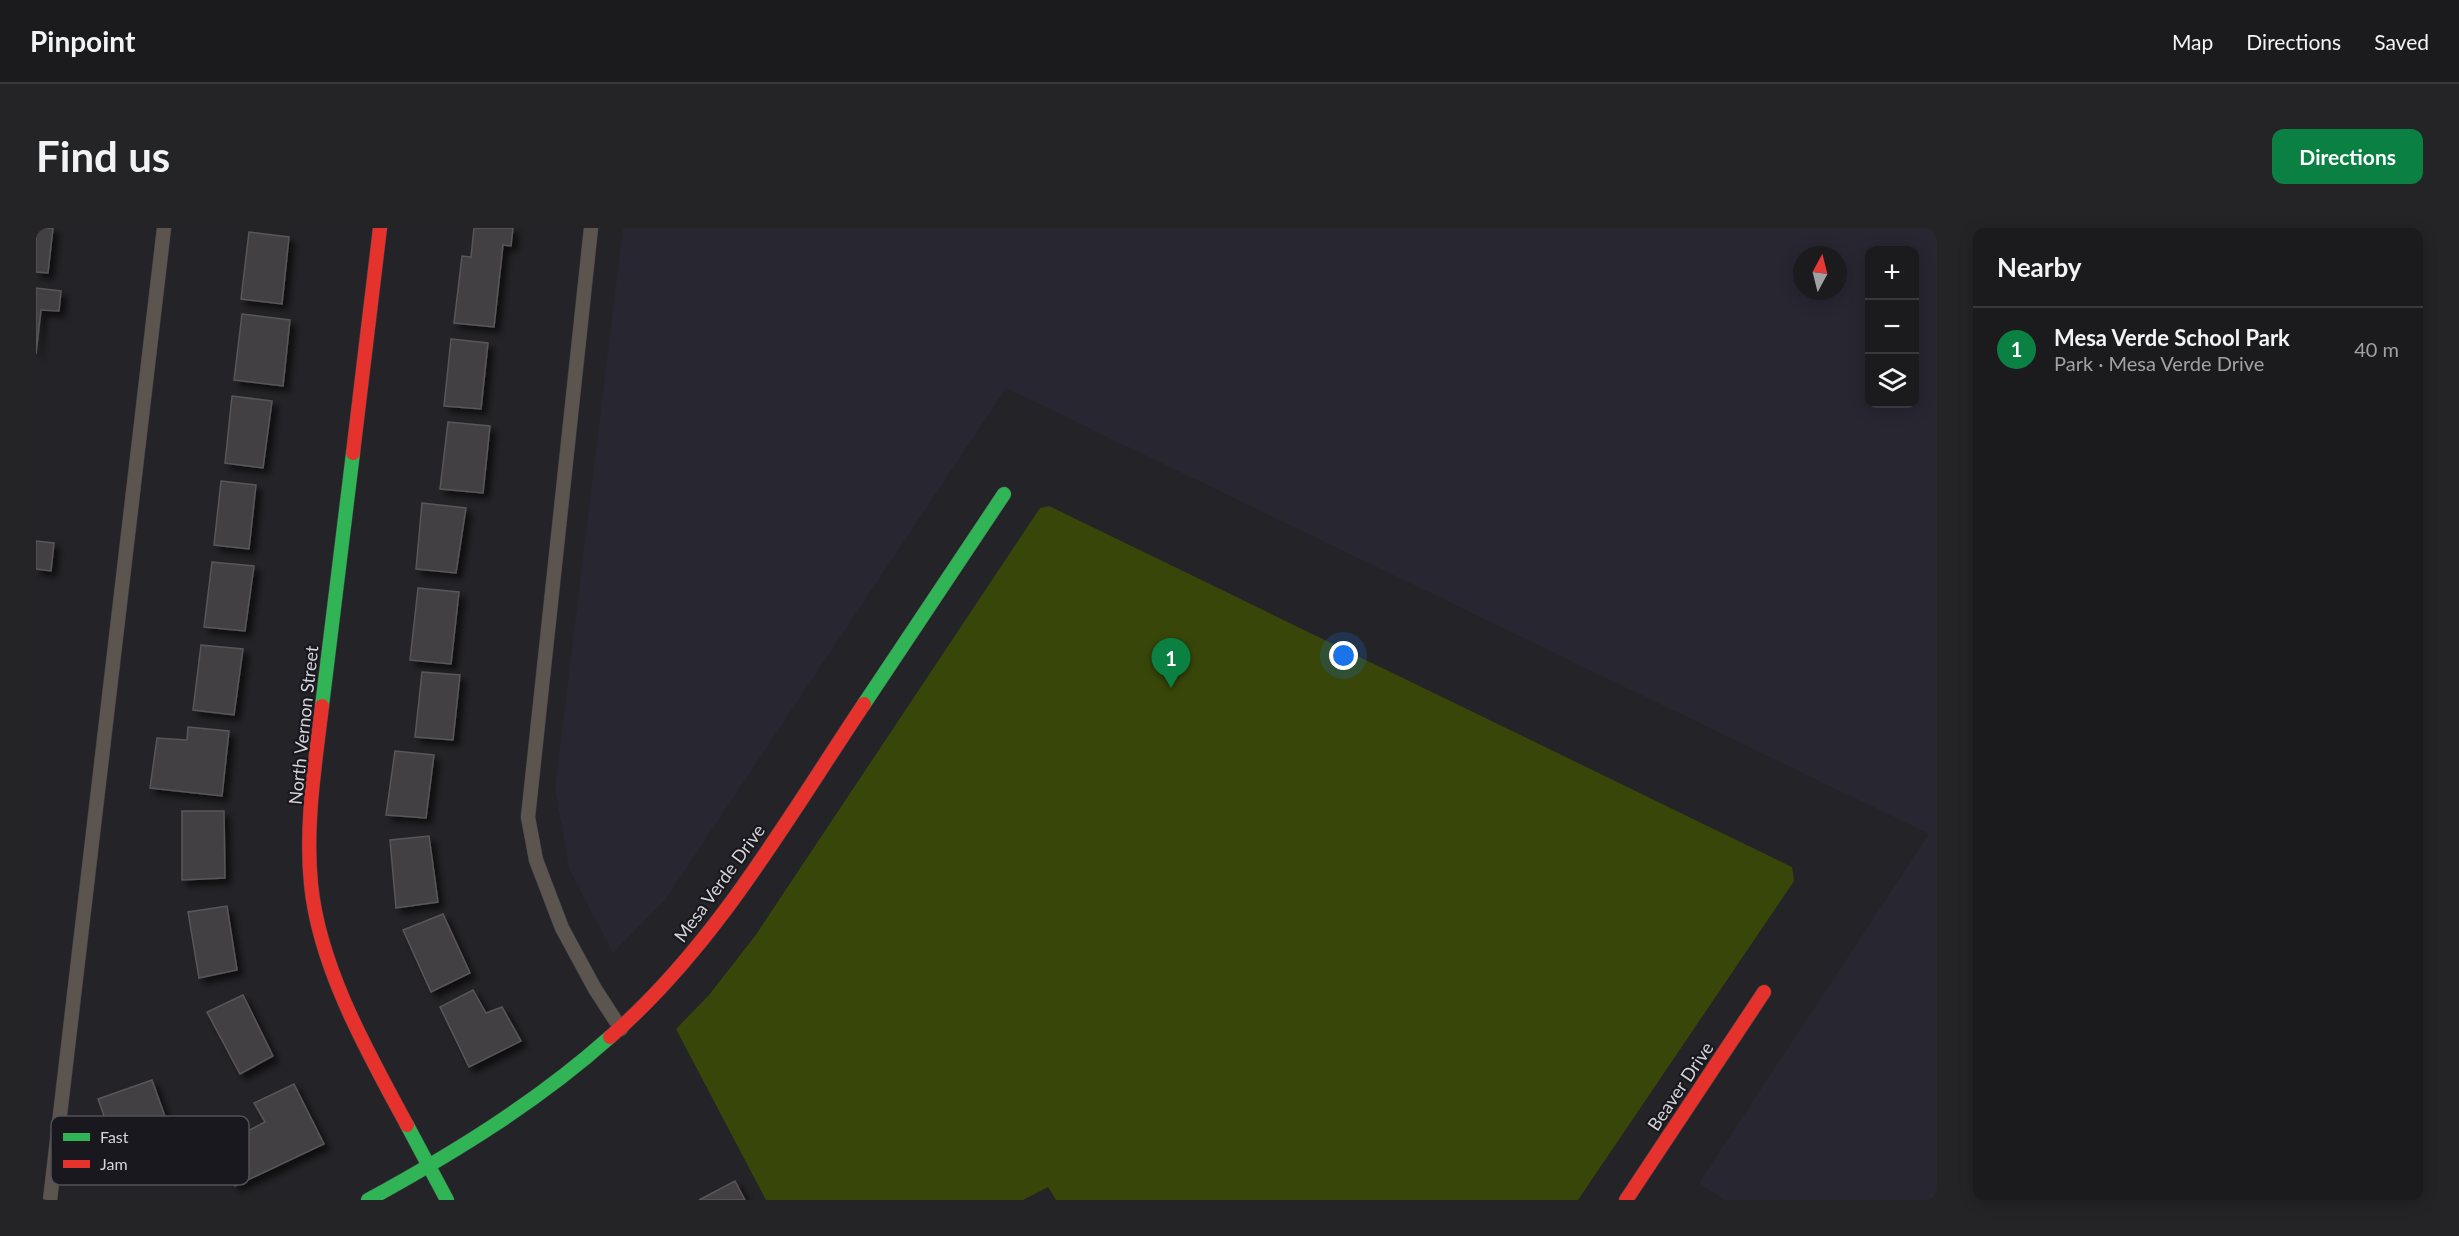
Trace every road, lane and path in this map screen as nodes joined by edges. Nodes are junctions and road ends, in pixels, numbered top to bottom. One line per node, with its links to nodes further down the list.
1 (164, 228): 7 (lane)
2 (380, 228): 8 (street, North Vernon Street)
3 (591, 228): 6 (lane)
4 (1004, 494): 6 (street, Mesa Verde Drive)
5 (1764, 992): 13 (street, Beaver Drive)
6 (621, 1029): 8 (street, Mesa Verde Drive)
7 (60, 1116)
8 (430, 1167): 11 (street, Mesa Verde Drive); 12 (street, North Vernon Street)
9 (52, 1185): 10 (lane)
10 (50, 1200)
11 (368, 1200)
12 (447, 1200)
13 (1626, 1200)

